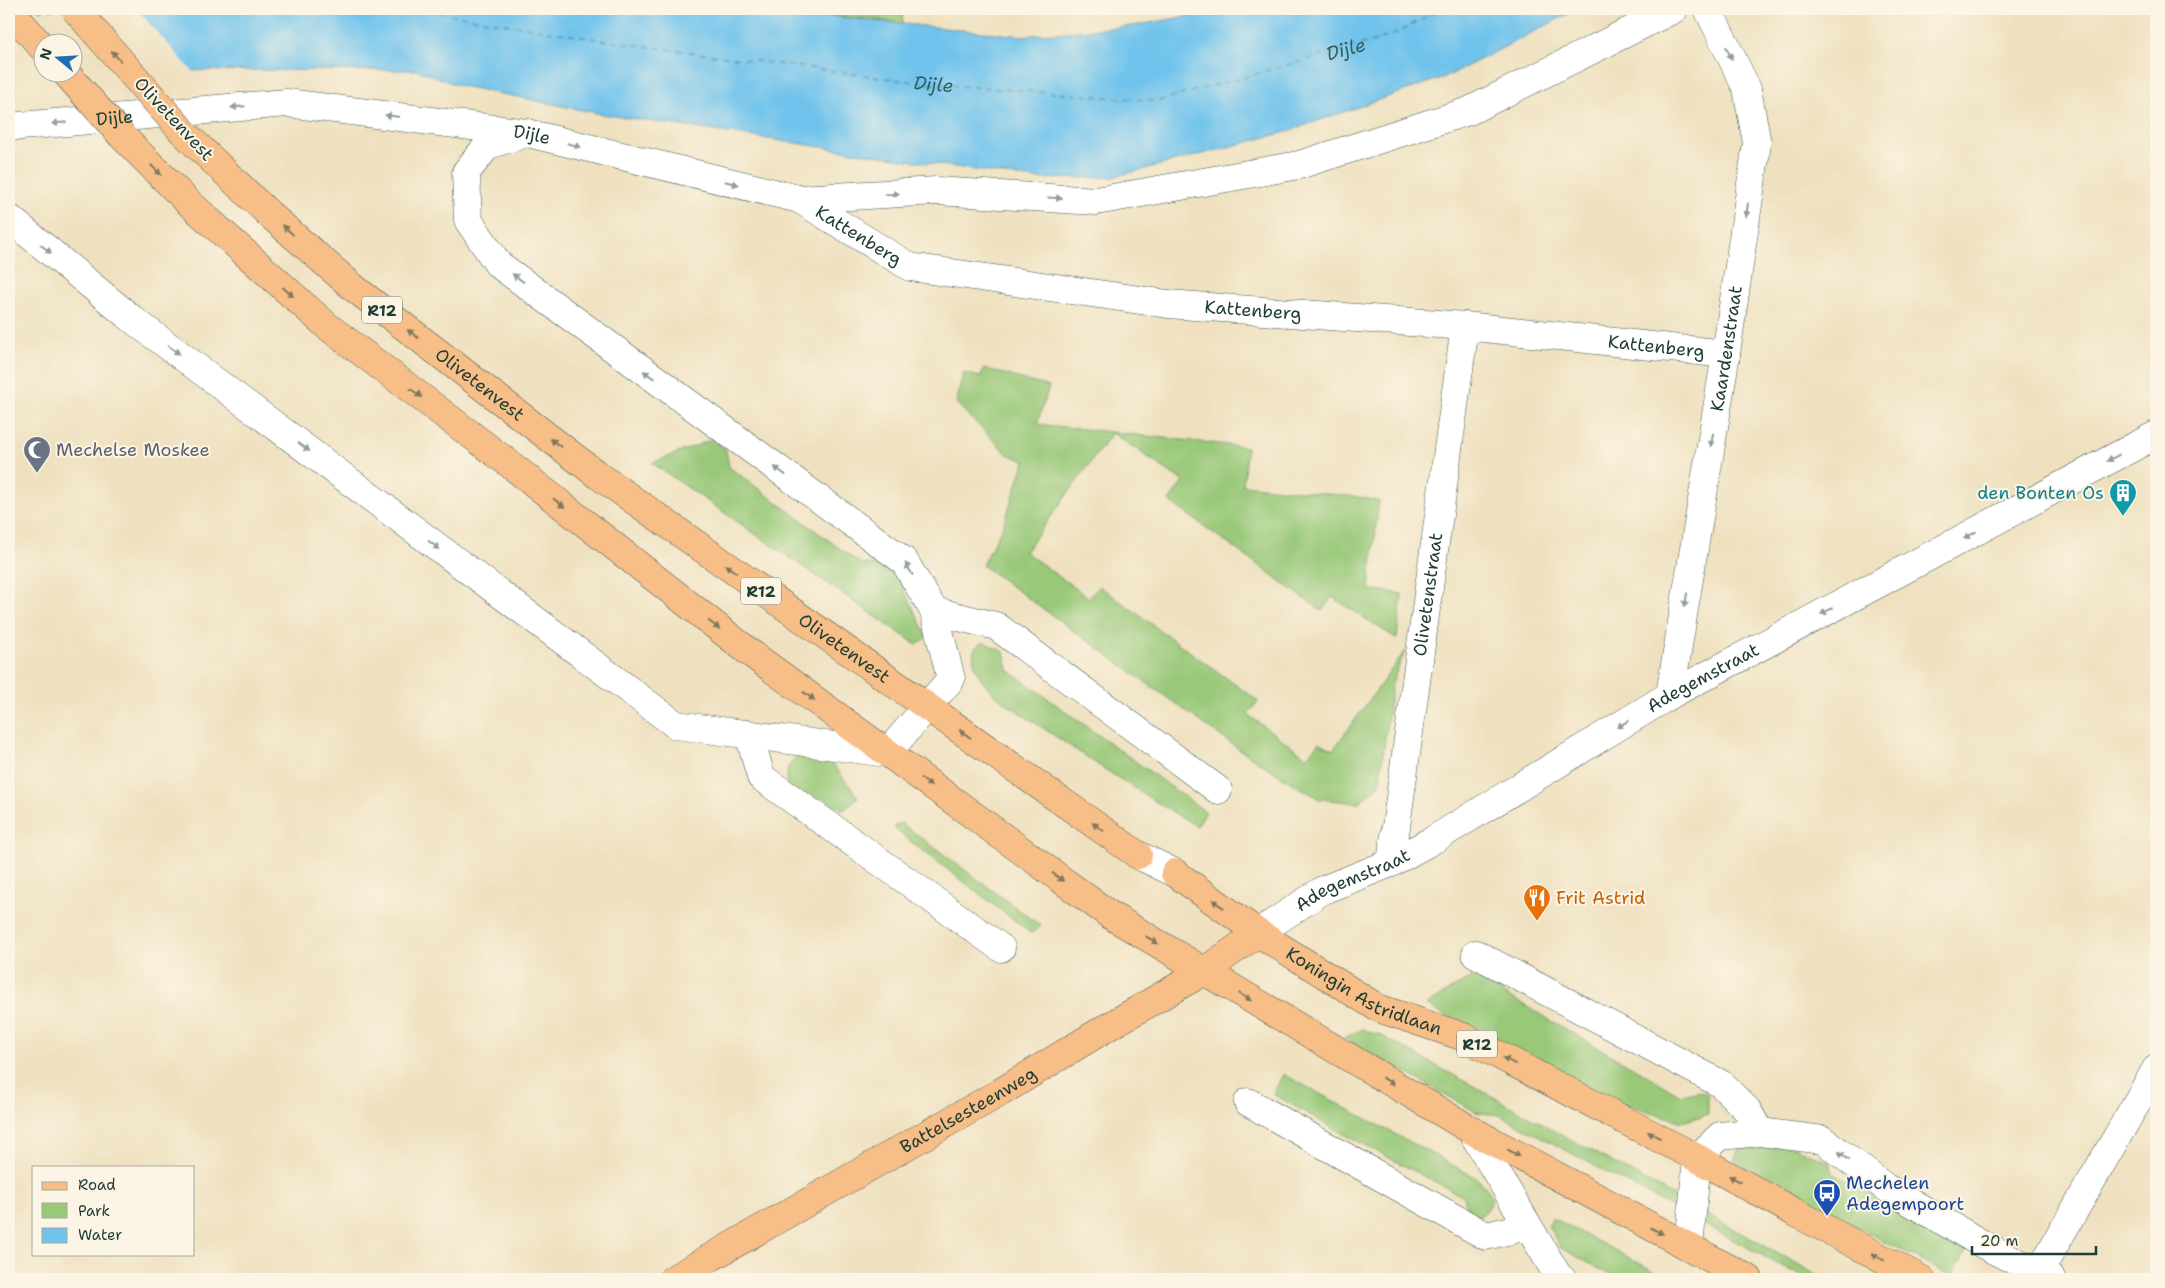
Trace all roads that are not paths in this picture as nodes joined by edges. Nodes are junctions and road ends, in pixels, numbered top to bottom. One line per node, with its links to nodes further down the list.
1 (75, 9): 16 (main road, Olivetenvest / R12, one-way to 1, bridge)
2 (1674, 9): 9 (street, Dijle, one-way to 2)
3 (1708, 9): 12 (street, Kaardenstraat, one-way to 12)
4 (9, 10): 5 (main road)
5 (32, 36)
6 (74, 82): 18 (main road, R12, one-way to 18, bridge)
7 (9, 127): 8 (street, Dijle, one-way to 7)
8 (527, 133): 9 (street, Dijle, one-way to 9); 14 (street, one-way to 8)
9 (798, 199): 11 (street, Kattenberg)
10 (9, 218): 17 (street, one-way to 17)
11 (1465, 326): 12 (street, Kattenberg); 21 (street, Olivetenstraat)
12 (1726, 354): 15 (street, Kaardenstraat, one-way to 15)
13 (2156, 435): 15 (street, Adegemstraat, one-way to 15)
14 (934, 611): 16 (street); 19 (street)
15 (1670, 695): 21 (street, Adegemstraat, one-way to 21)
16 (928, 708): 18 (street); 20 (main road, Olivetenvest / R12, one-way to 16)
17 (749, 734): 18 (street); 24 (street)
18 (887, 753): 26 (main road, R12, one-way to 26)
19 (1218, 790)
20 (1138, 855): 22 (street, Olivetenvest / R12)
21 (1390, 863): 23 (street, Adegemstraat)
22 (1175, 873): 23 (main road, Koningin Astridlaan / R12, one-way to 22)
23 (1258, 933): 26 (main road, Battelsesteenweg); 31 (main road, Koningin Astridlaan / R12, one-way to 23)
24 (1001, 948)
25 (1476, 954): 30 (street)
26 (1203, 972): 29 (main road, R12, one-way to 29); 35 (main road, Battelsesteenweg)
27 (2156, 1069): 34 (street)
28 (1248, 1102): 32 (street)
29 (1471, 1130): 32 (street); 33 (main road, R12, one-way to 33)
30 (1760, 1132): 31 (street); 34 (street, one-way to 30)
31 (1697, 1158): 33 (street); 38 (main road, Koningin Astridlaan / R12, one-way to 31)
32 (1528, 1226): 36 (street)
33 (1689, 1247): 37 (main road, R12)
34 (2045, 1276)
35 (673, 1279)
36 (1562, 1279)
37 (1749, 1279)
38 (1921, 1279)

